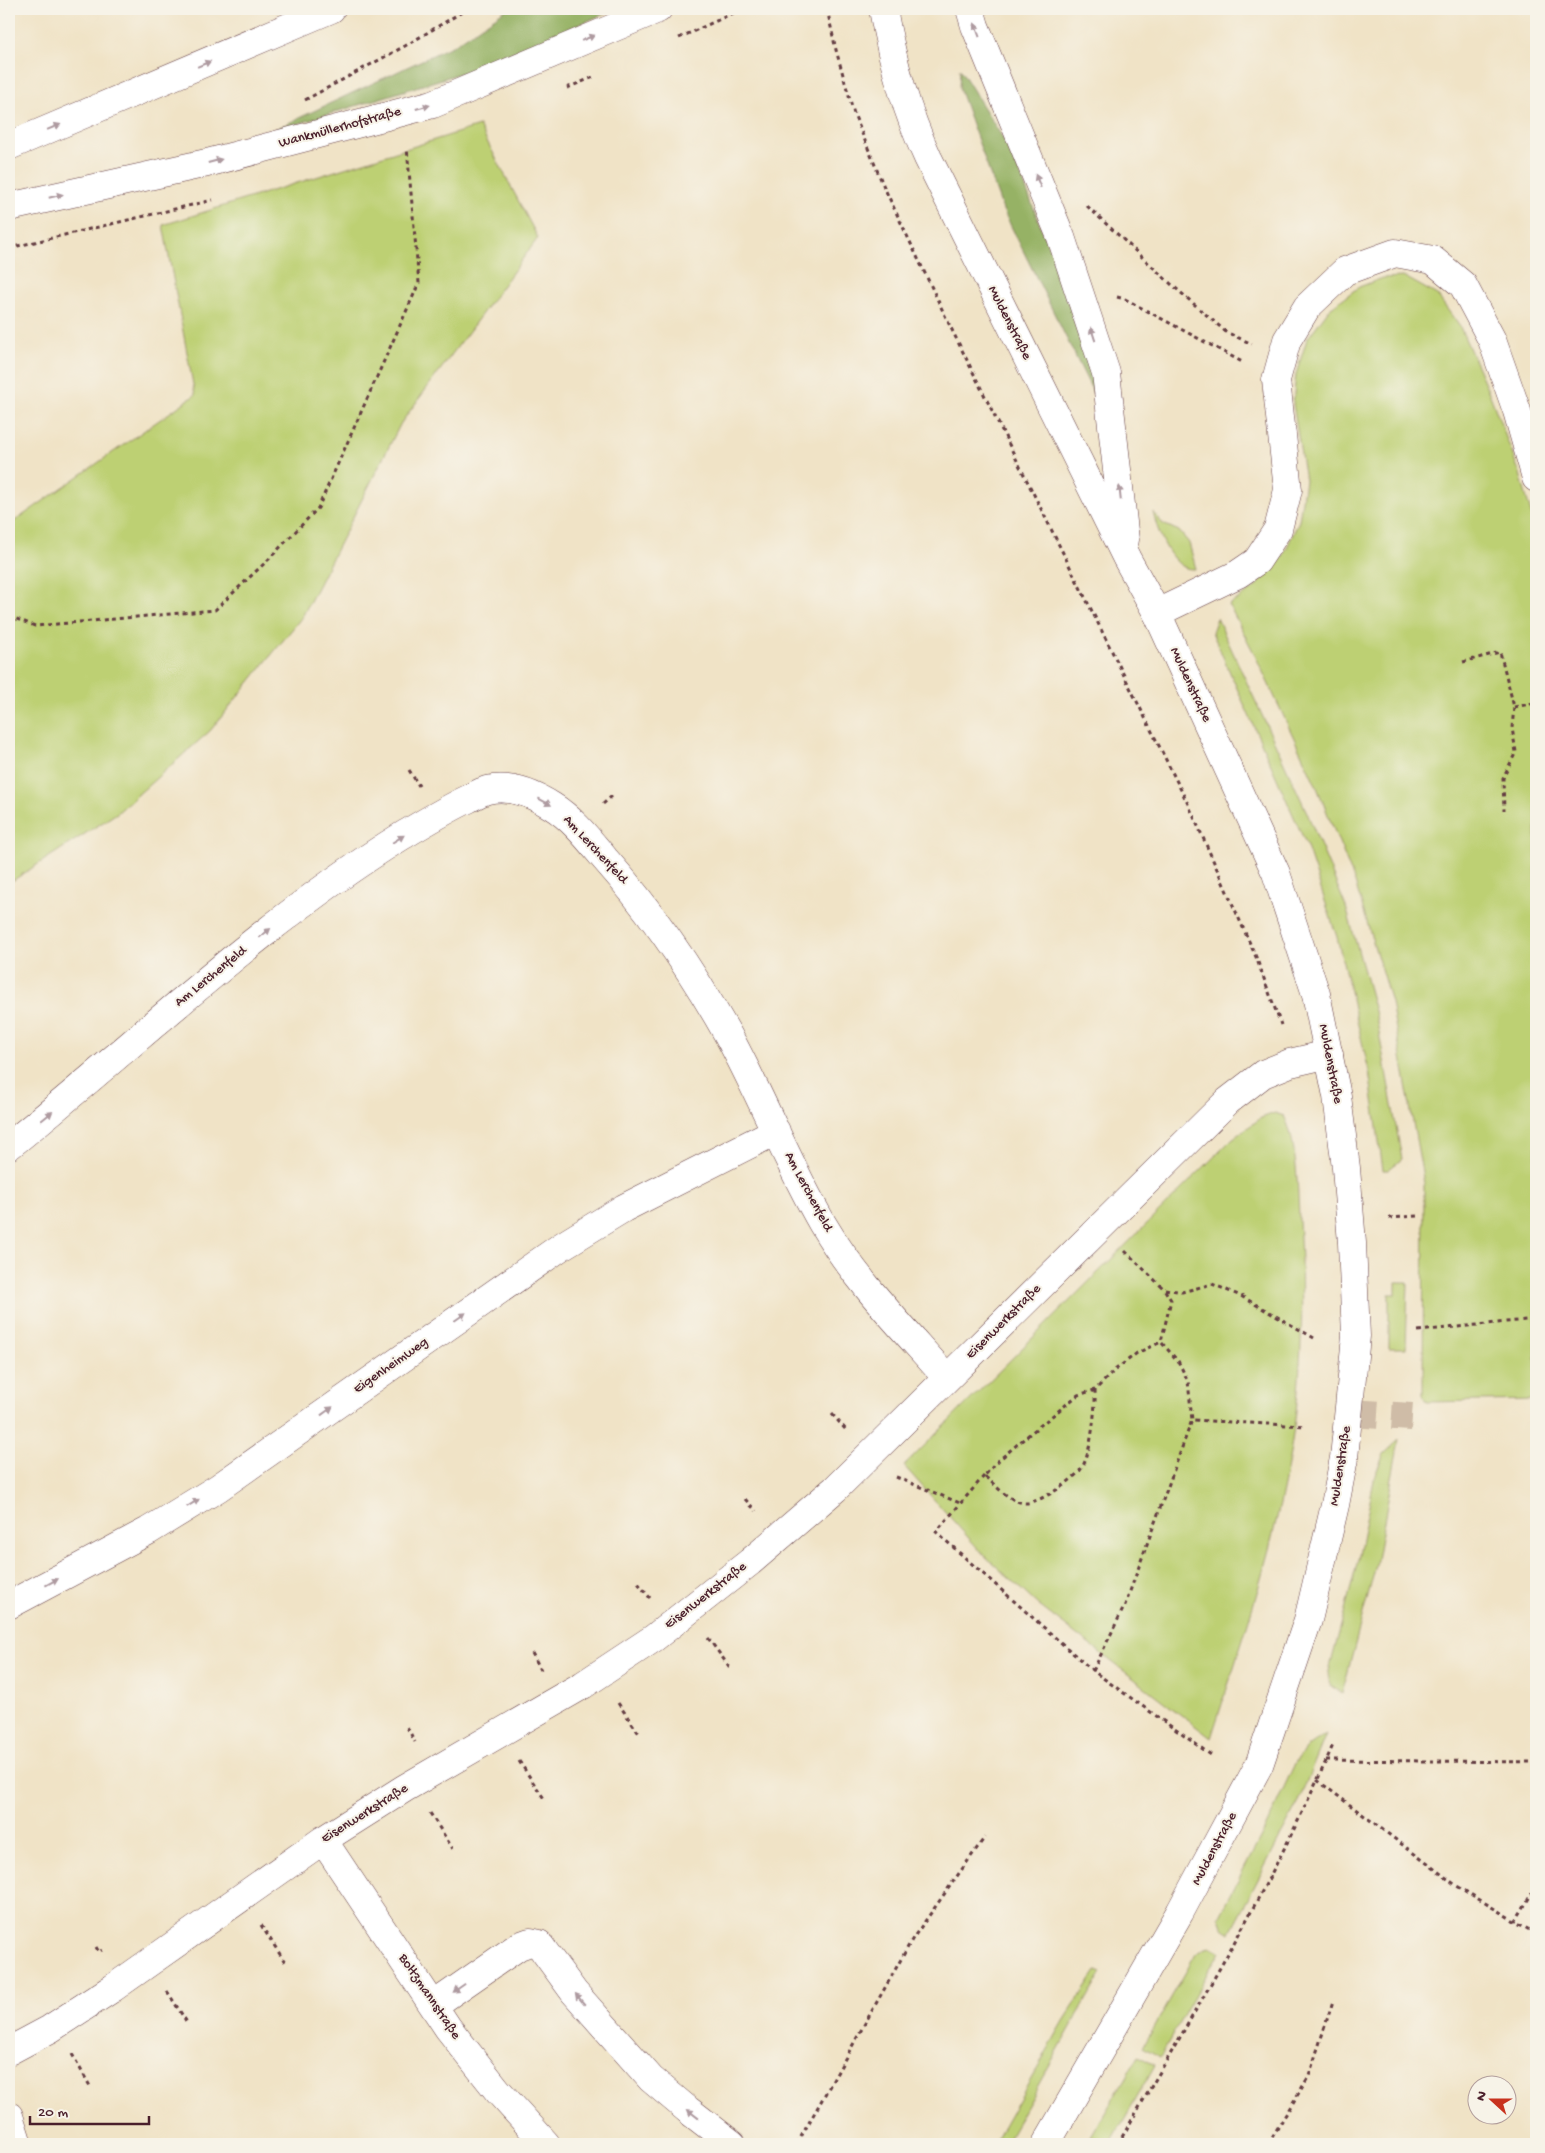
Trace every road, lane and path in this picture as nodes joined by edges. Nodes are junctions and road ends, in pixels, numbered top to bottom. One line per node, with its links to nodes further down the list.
1 (331, 9): 9 (street, one-way to 1)
2 (467, 9): 7 (path)
3 (658, 9): 12 (street, Wankmüllerhofstraße, one-way to 3)
4 (827, 9): 25 (path)
5 (883, 9): 18 (street, Muldenstraße)
6 (970, 9): 18 (street, one-way to 6)
7 (301, 102)
8 (406, 140): 20 (path)
9 (9, 146)
10 (215, 200): 13 (path)
11 (1081, 200): 15 (path)
12 (9, 207)
13 (9, 248)
14 (1111, 296): 16 (path)
15 (1254, 344)
16 (1276, 380): 17 (street); 19 (street)
17 (1536, 478)
18 (1127, 559): 19 (street, Muldenstraße)
19 (1157, 613): 26 (street, Muldenstraße)
20 (9, 616)
21 (1463, 662): 23 (path)
22 (1536, 703): 23 (path)
23 (1514, 707): 24 (path)
24 (1504, 810)
25 (1281, 1025)
26 (1329, 1054): 37 (street, Eisenwerkstraße); 82 (street, Muldenstraße)
27 (776, 1131): 28 (street, Am Lerchenfeld, one-way to 27); 37 (street, Am Lerchenfeld); 44 (street, Eigenheimweg, one-way to 27)
28 (9, 1146)
29 (1417, 1216): 30 (path)
30 (1389, 1218)
31 (1124, 1249): 32 (path)
32 (1164, 1289): 35 (path); 36 (path)
33 (1536, 1319): 34 (path)
34 (1418, 1331)
35 (1314, 1338)
36 (1161, 1342): 38 (path); 39 (path)
37 (947, 1378): 59 (street, Eisenwerkstraße)
38 (1095, 1390): 42 (path); 42 (path)
39 (1192, 1420): 40 (path); 47 (path)
40 (1306, 1426)
41 (896, 1476): 43 (path)
42 (984, 1476): 43 (path)
43 (960, 1503): 47 (path)
44 (9, 1605)
45 (708, 1638): 46 (path)
46 (731, 1669)
47 (1093, 1671): 51 (path)
48 (615, 1699): 49 (path)
49 (640, 1735)
50 (1333, 1745): 53 (path)
51 (1214, 1758)
52 (517, 1759): 56 (path)
53 (1326, 1760): 54 (path); 55 (path)
54 (1536, 1762)
55 (1317, 1780): 63 (path); 83 (path)
56 (545, 1800)
57 (429, 1812): 60 (path)
58 (985, 1837): 67 (path)
59 (323, 1840): 70 (street, Boltzmannstraße); 72 (street, Eisenwerkstraße)
60 (453, 1849)
61 (1536, 1886): 63 (path)
62 (256, 1917): 65 (path)
63 (1515, 1922): 64 (path)
64 (1536, 1934)
65 (285, 1962)
66 (167, 1991): 71 (path)
67 (883, 1992): 68 (path); 75 (path)
68 (887, 1994)
69 (1333, 2002): 84 (path)
70 (434, 2006): 79 (street, Boltzmannstraße); 80 (street, one-way to 70)
71 (188, 2024)
72 (9, 2051)
73 (72, 2053): 74 (path)
74 (90, 2086)
75 (826, 2093): 76 (path); 81 (path)
76 (830, 2096)
77 (9, 2116): 78 (street)
78 (18, 2144)
79 (546, 2144)
80 (732, 2144)
81 (797, 2144)
82 (1046, 2144)
83 (1118, 2144)
84 (1268, 2144)

